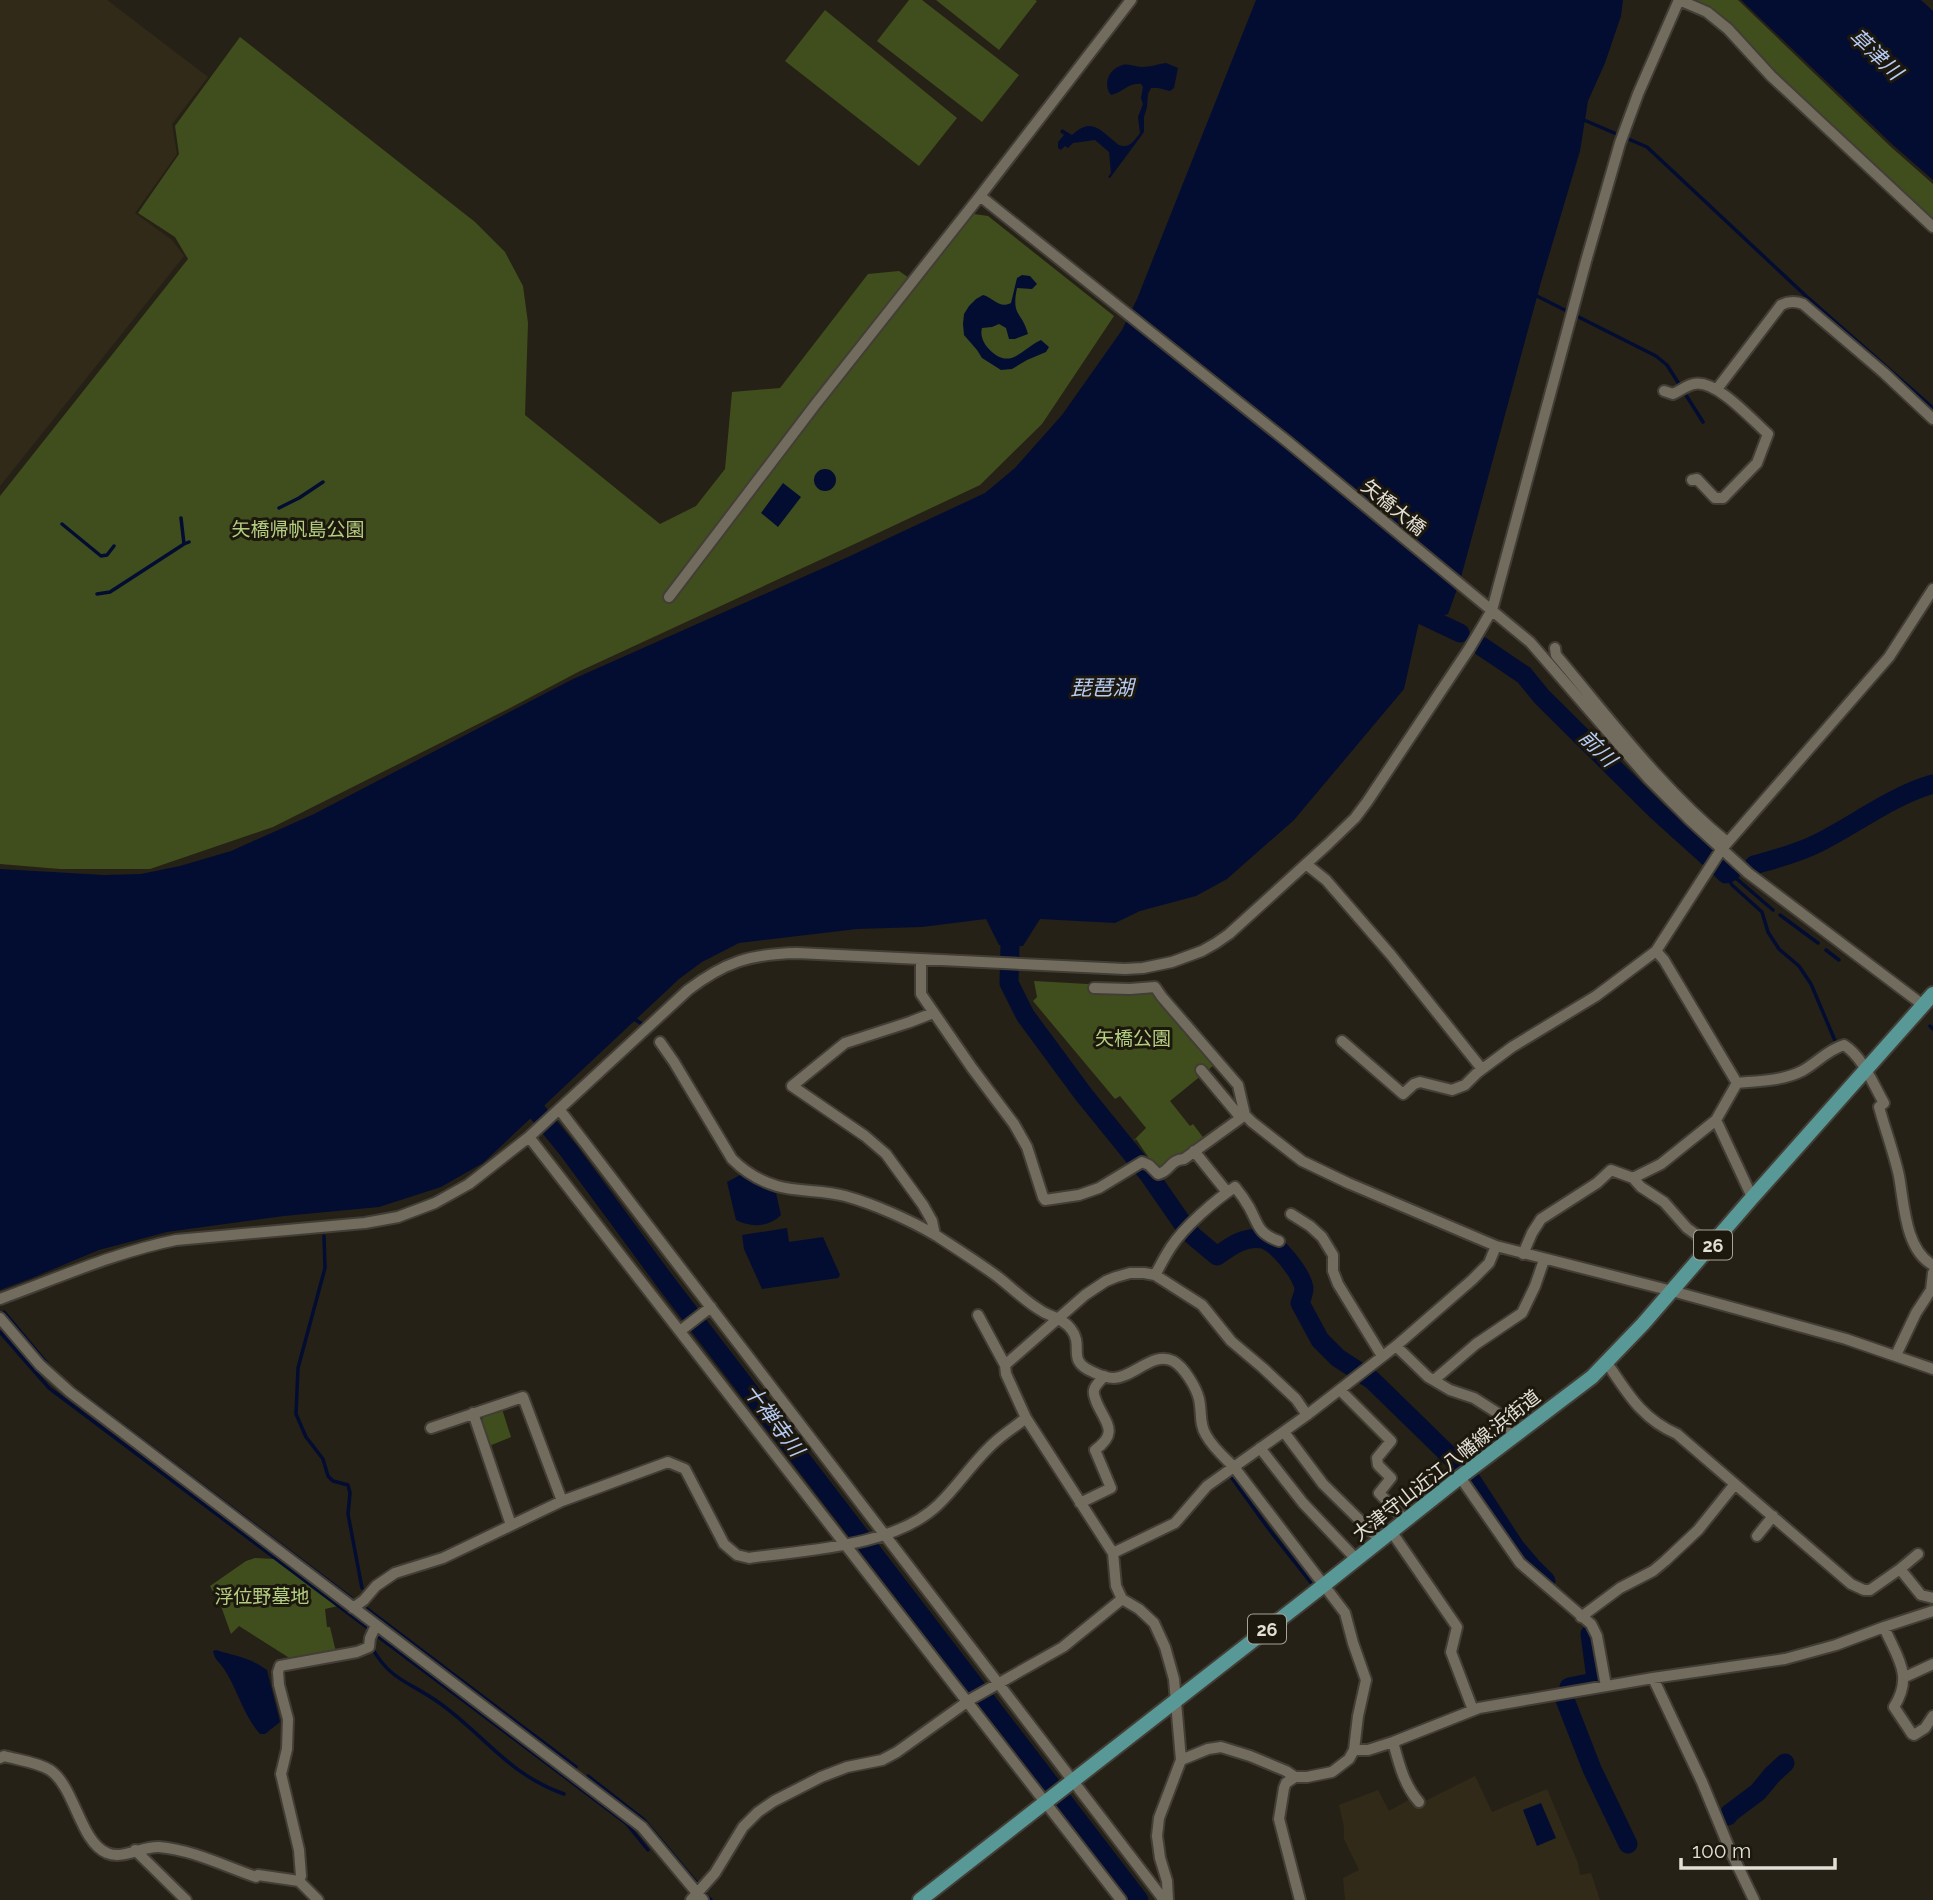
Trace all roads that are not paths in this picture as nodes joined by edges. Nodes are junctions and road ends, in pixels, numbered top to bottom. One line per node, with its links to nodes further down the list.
1 (1131, 0): 4 (street)
2 (1679, 0): 3 (street); 13 (street)
3 (1894, 192): 5 (street); 6 (street)
4 (981, 196): 12 (street); 13 (street, 矢橋大橋)
5 (1933, 227)
6 (1933, 237)
7 (1717, 389): 8 (street); 9 (street); 10 (street)
8 (1664, 391)
9 (1933, 419)
10 (1692, 480)
11 (1933, 589): 15 (street)
12 (669, 597)
13 (1492, 610): 15 (street, 矢橋大橋); 16 (street)
14 (1555, 648): 15 (street)
15 (1721, 849): 17 (street); 21 (street)
16 (1306, 864): 18 (street); 25 (street)
17 (1656, 951): 25 (street); 28 (street)
18 (921, 960): 22 (street); 29 (street)
19 (1094, 988): 30 (street)
20 (1933, 994): 21 (main road, 大津守山近江八幡線;浜街道 / 26)
21 (1928, 1009): 26 (main road, 大津守山近江八幡線;浜街道 / 26)
22 (933, 1013): 33 (street); 38 (street)
23 (1342, 1041): 25 (street)
24 (660, 1042): 38 (street)
25 (1482, 1069)
26 (1865, 1069): 28 (street); 36 (main road, 大津守山近江八幡線;浜街道 / 26); 44 (street)
27 (1201, 1070): 30 (street)
28 (1737, 1083): 31 (street)
29 (557, 1111): 32 (street); 49 (street)
30 (1243, 1116): 33 (street); 40 (street)
31 (1716, 1119): 34 (street); 36 (street)
32 (530, 1135): 48 (street); 53 (street)
33 (1194, 1152): 35 (street)
34 (1633, 1178): 41 (street); 42 (street)
35 (1227, 1192): 39 (street); 46 (street)
36 (1752, 1197): 41 (main road, 大津守山近江八幡線;浜街道 / 26)
37 (1291, 1214): 56 (street)
38 (935, 1235): 52 (street)
39 (1279, 1241)
40 (1496, 1246): 42 (street); 54 (street)
41 (1712, 1246): 47 (main road, 大津守山近江八幡線;浜街道 / 26)
42 (1524, 1254): 43 (street)
43 (1544, 1260): 47 (street); 61 (street)
44 (1933, 1265)
45 (1933, 1273): 55 (street)
46 (1155, 1275): 52 (street); 64 (street)
47 (1672, 1292): 55 (street); 57 (main road, 大津守山近江八幡線;浜街道 / 26)
48 (0, 1299)
49 (708, 1309): 53 (street); 80 (street)
50 (978, 1315): 58 (street)
51 (0, 1318): 89 (street)
52 (1059, 1319): 58 (street); 60 (street)
53 (682, 1329): 81 (street)
54 (1396, 1346): 56 (street); 61 (street)
55 (1896, 1355): 59 (street)
56 (1382, 1356): 62 (street)
57 (1607, 1363): 68 (main road, 大津守山近江八幡線;浜街道 / 26); 72 (street)
58 (1005, 1365): 65 (street)
59 (1933, 1369)
60 (1104, 1376): 70 (street); 74 (street)
61 (1434, 1380): 68 (street)
62 (1340, 1390): 64 (street); 76 (street)
63 (473, 1413): 66 (street); 73 (street); 77 (street)
64 (1307, 1415): 67 (street)
65 (1026, 1418): 74 (street); 80 (street)
66 (431, 1428)
67 (1284, 1432): 69 (street); 78 (street)
68 (1515, 1435): 71 (main road, 大津守山近江八幡線;浜街道 / 26)
69 (1261, 1448): 70 (street); 84 (street)
70 (1234, 1467): 82 (street); 86 (street)
71 (1464, 1474): 76 (main road, 大津守山近江八幡線;浜街道 / 26); 91 (street)
72 (1735, 1484): 75 (street); 91 (street)
73 (562, 1501): 77 (street); 81 (street)
74 (1080, 1503): 82 (street)
75 (1773, 1516): 79 (street); 85 (street)
76 (1405, 1520): 78 (main road, 大津守山近江八幡線;浜街道 / 26)
77 (511, 1525): 89 (street)
78 (1386, 1535): 84 (main road, 大津守山近江八幡線;浜街道 / 26); 101 (street)
79 (1757, 1536)
80 (882, 1537): 81 (street); 97 (street)
81 (849, 1544): 100 (street)
82 (1113, 1553): 88 (street)
83 (1918, 1554): 85 (street)
84 (1356, 1559): 86 (main road, 大津守山近江八幡線;浜街道 / 26)
85 (1900, 1570): 87 (street)
86 (1324, 1585): 99 (main road, 大津守山近江八幡線;浜街道 / 26); 104 (street)
87 (1933, 1598)
88 (1122, 1599): 97 (street); 99 (street)
89 (353, 1608): 92 (street)
90 (1933, 1611): 93 (street)
91 (1581, 1617): 98 (street)
92 (376, 1625): 112 (street); 113 (street)
93 (1884, 1627): 95 (street); 96 (street)
94 (1933, 1664): 95 (street)
95 (1905, 1677): 102 (street)
96 (1653, 1678): 98 (street); 120 (street)
97 (996, 1684): 100 (street); 108 (street)
98 (1606, 1686): 101 (street)
99 (1176, 1699): 106 (street); 108 (main road, 大津守山近江八幡線;浜街道 / 26)
100 (970, 1700): 109 (street); 113 (street)
101 (1473, 1710): 103 (street)
102 (1933, 1716)
103 (1393, 1742): 104 (street); 110 (street)
104 (1354, 1750): 107 (street)
105 (0, 1758): 111 (street)
106 (1181, 1760): 107 (street); 118 (street)
107 (1295, 1777): 119 (street)
108 (1071, 1781): 109 (main road, 大津守山近江八幡線;浜街道 / 26); 118 (street)
109 (1047, 1800): 116 (main road, 大津守山近江八幡線;浜街道 / 26); 117 (street)
110 (1419, 1802)
111 (135, 1850): 112 (street); 114 (street)
112 (299, 1881): 115 (street)
113 (697, 1898)
114 (186, 1900)
115 (318, 1900)
116 (920, 1900)
117 (1121, 1900)
118 (1166, 1900)
119 (1300, 1900)
120 (1754, 1900)

